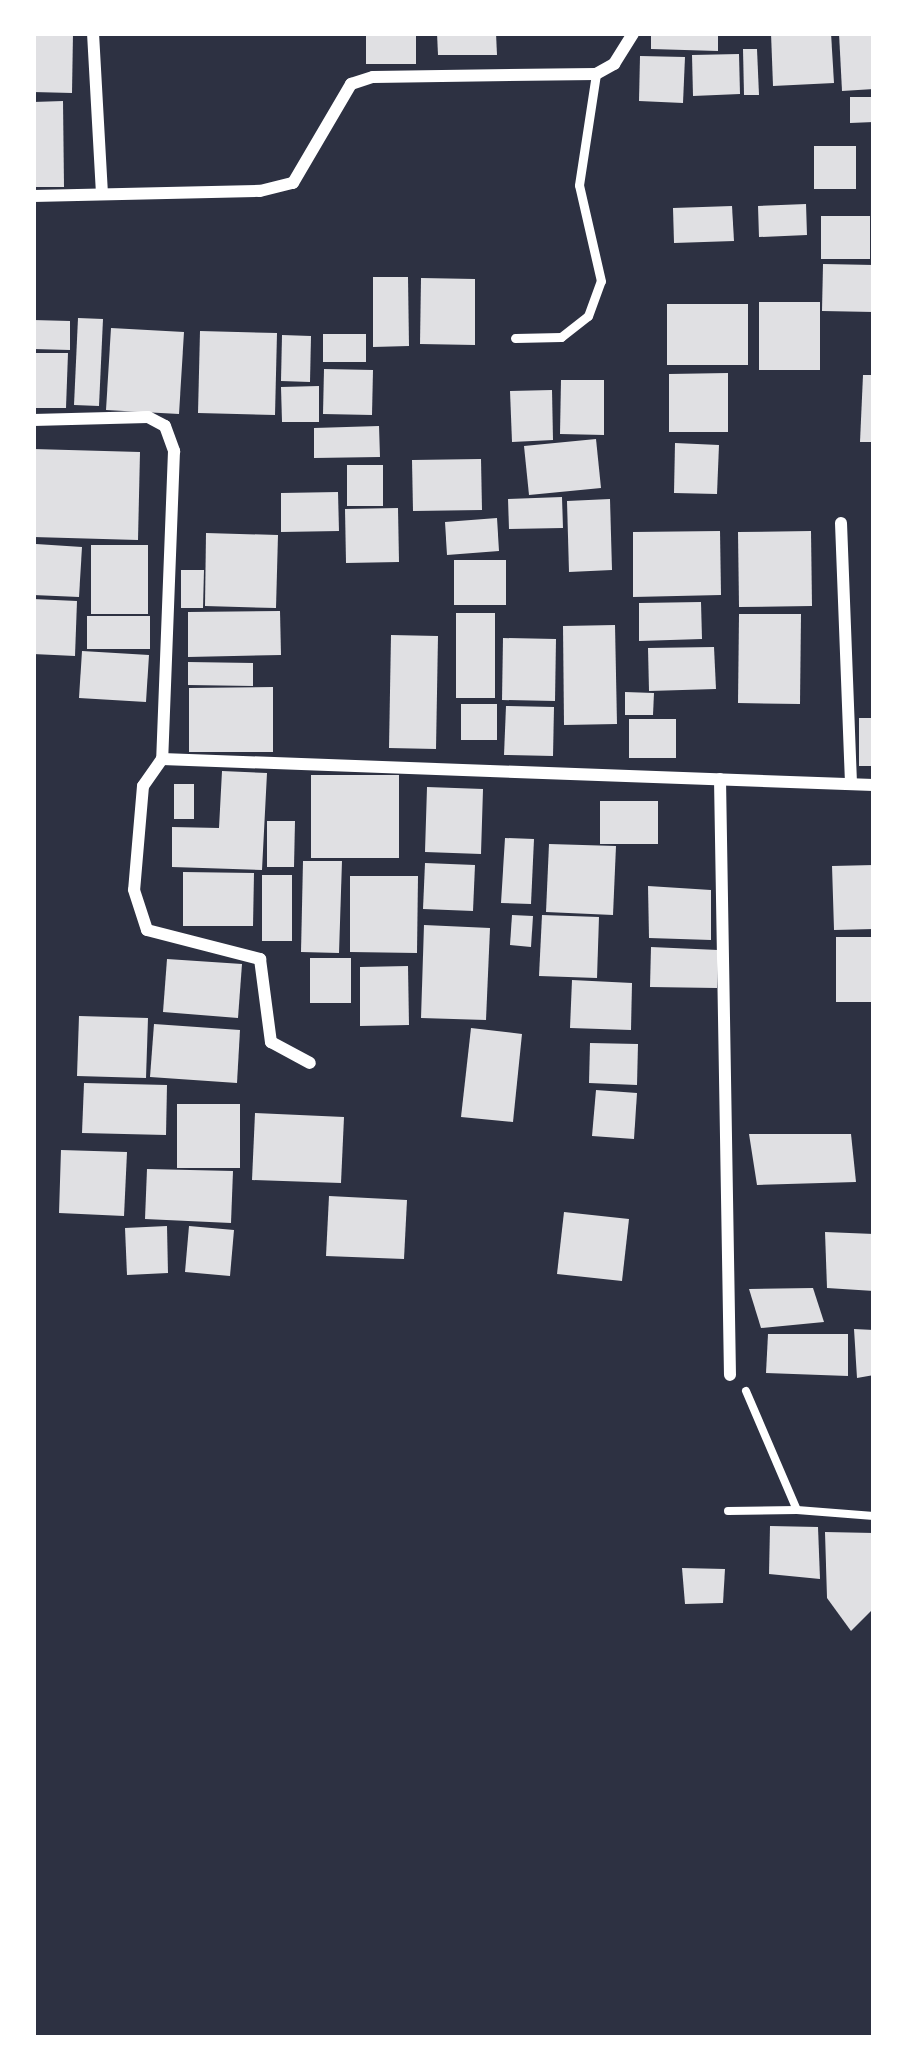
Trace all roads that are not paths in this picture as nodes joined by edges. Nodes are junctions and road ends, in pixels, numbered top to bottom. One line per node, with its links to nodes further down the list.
1 (93, 33): 4 (street)
2 (633, 33): 3 (street)
3 (596, 74): 4 (street); 6 (lane)
4 (102, 194): 5 (street)
5 (33, 196)
6 (515, 338)
7 (33, 420): 9 (street)
8 (841, 523): 11 (street)
9 (162, 759): 10 (street); 13 (street)
10 (720, 778): 11 (street); 14 (street)
11 (851, 784): 12 (street)
12 (874, 784)
13 (310, 1063)
14 (730, 1375)

